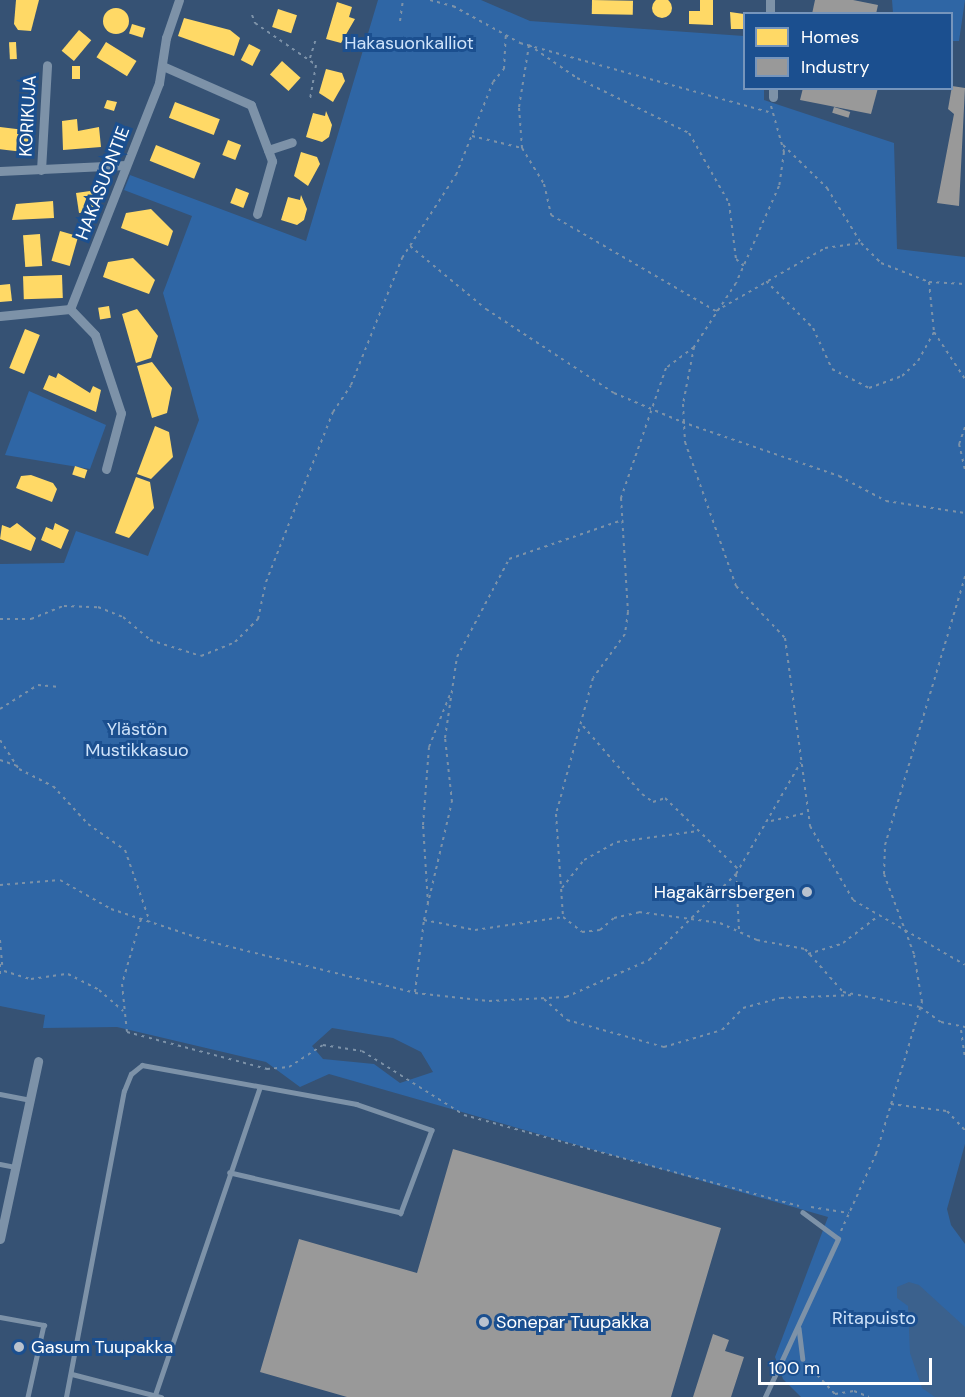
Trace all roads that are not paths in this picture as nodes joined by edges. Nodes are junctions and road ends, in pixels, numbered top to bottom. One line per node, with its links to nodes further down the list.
1 (179, 0): 3 (street, HAKASUONTIE)
2 (47, 65): 7 (street, KORIKUJA)
3 (165, 67): 5 (street); 6 (street, HAKASUONTIE)
4 (292, 142): 5 (street)
5 (268, 150): 9 (street)
6 (126, 165): 7 (street, KORIKUJA); 10 (street, HAKASUONTIE)
7 (41, 170): 8 (street, KORIKUJA)
8 (0, 171)
9 (257, 214)
10 (70, 309): 11 (street); 12 (street)
11 (0, 316)
12 (106, 469)
13 (38, 1061): 16 (street)
14 (259, 1089): 19 (lane); 19 (lane); 25 (lane)
15 (0, 1094): 16 (lane)
16 (30, 1100): 18 (street)
17 (0, 1164): 18 (lane)
18 (16, 1167): 21 (street)
19 (230, 1173): 26 (lane)
20 (802, 1213): 23 (lane)
21 (0, 1239)
22 (0, 1317): 27 (lane)
23 (798, 1328): 24 (lane); 29 (lane)
24 (803, 1359)
25 (72, 1374): 26 (lane); 28 (lane)
26 (158, 1396)
27 (28, 1397)
28 (66, 1397)
29 (765, 1397)

